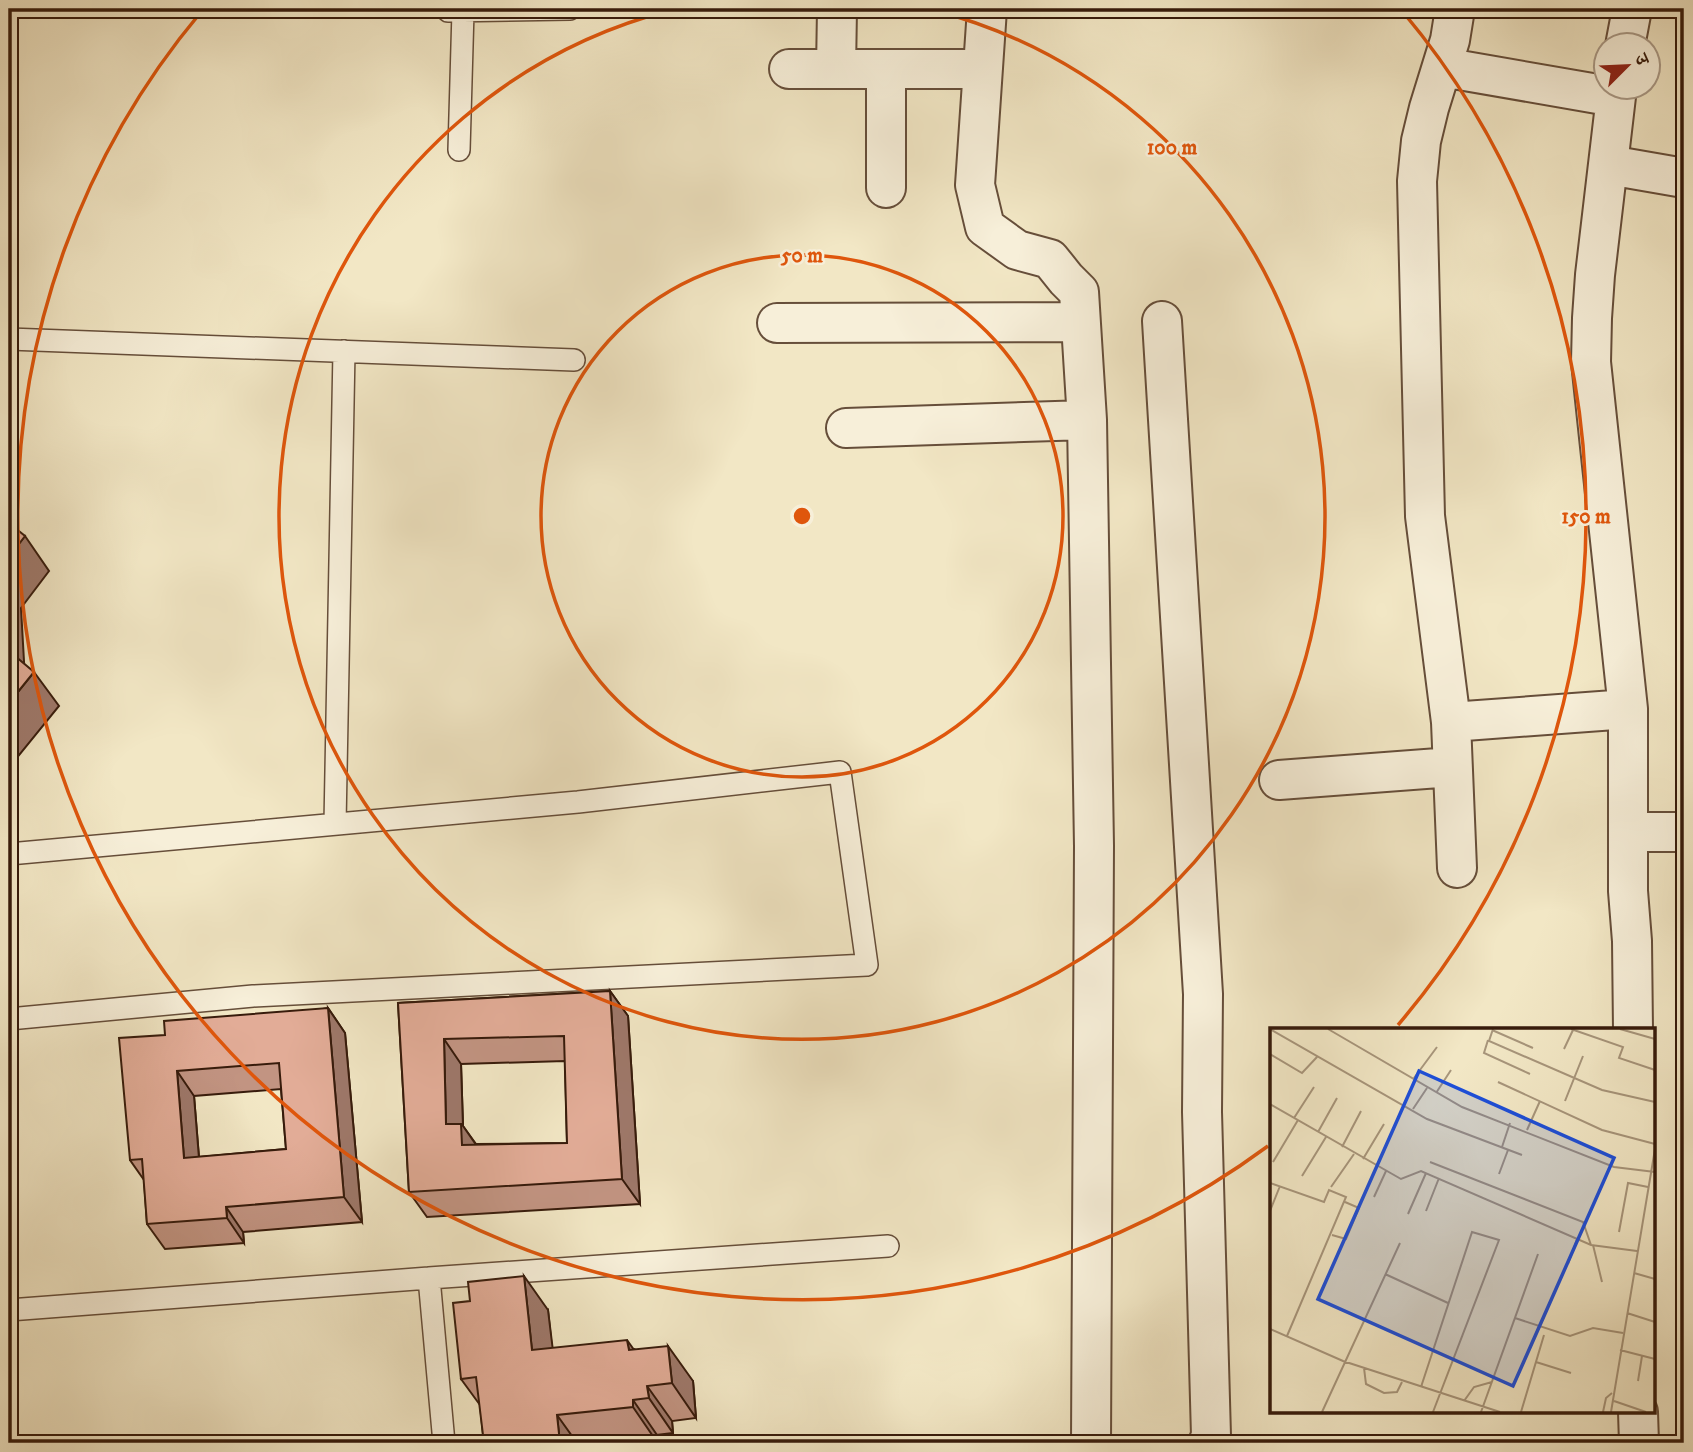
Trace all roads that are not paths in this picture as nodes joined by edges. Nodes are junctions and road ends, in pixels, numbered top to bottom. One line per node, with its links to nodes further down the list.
1 (570, 9): 6 (lane)
2 (836, 9): 10 (street)
3 (987, 9): 12 (street)
4 (1455, 9): 8 (street)
5 (1632, 9): 7 (street)
6 (456, 10): 15 (lane)
7 (1628, 32)
8 (1442, 67): 13 (street); 28 (street)
9 (789, 69): 10 (street)
10 (836, 69): 11 (street)
11 (886, 69): 12 (street); 18 (street)
12 (983, 69): 20 (street)
13 (1592, 89)
14 (1615, 102): 16 (street)
15 (459, 150)
16 (1609, 165): 17 (street); 27 (street)
17 (1684, 178)
18 (886, 188)
19 (1162, 321): 44 (street)
20 (1080, 322): 21 (street); 25 (street)
21 (777, 323)
22 (9, 339): 23 (lane)
23 (344, 351): 24 (lane); 31 (lane)
24 (573, 359)
25 (1087, 420): 26 (street); 43 (street)
26 (846, 428)
27 (1628, 709): 28 (street); 32 (street)
28 (1451, 722): 29 (street)
29 (1452, 767): 30 (street); 35 (street)
30 (1279, 780)
31 (335, 824): 34 (lane); 36 (lane)
32 (1629, 832): 33 (street); 37 (street)
33 (1684, 832)
34 (9, 854)
35 (1457, 868)
36 (9, 1018)
37 (1633, 1028)
38 (888, 1246): 39 (lane)
39 (429, 1278): 40 (lane); 42 (lane)
40 (9, 1310)
41 (1638, 1414): 45 (street)
42 (444, 1443)
43 (1091, 1443)
44 (1208, 1443)
45 (1639, 1443)

